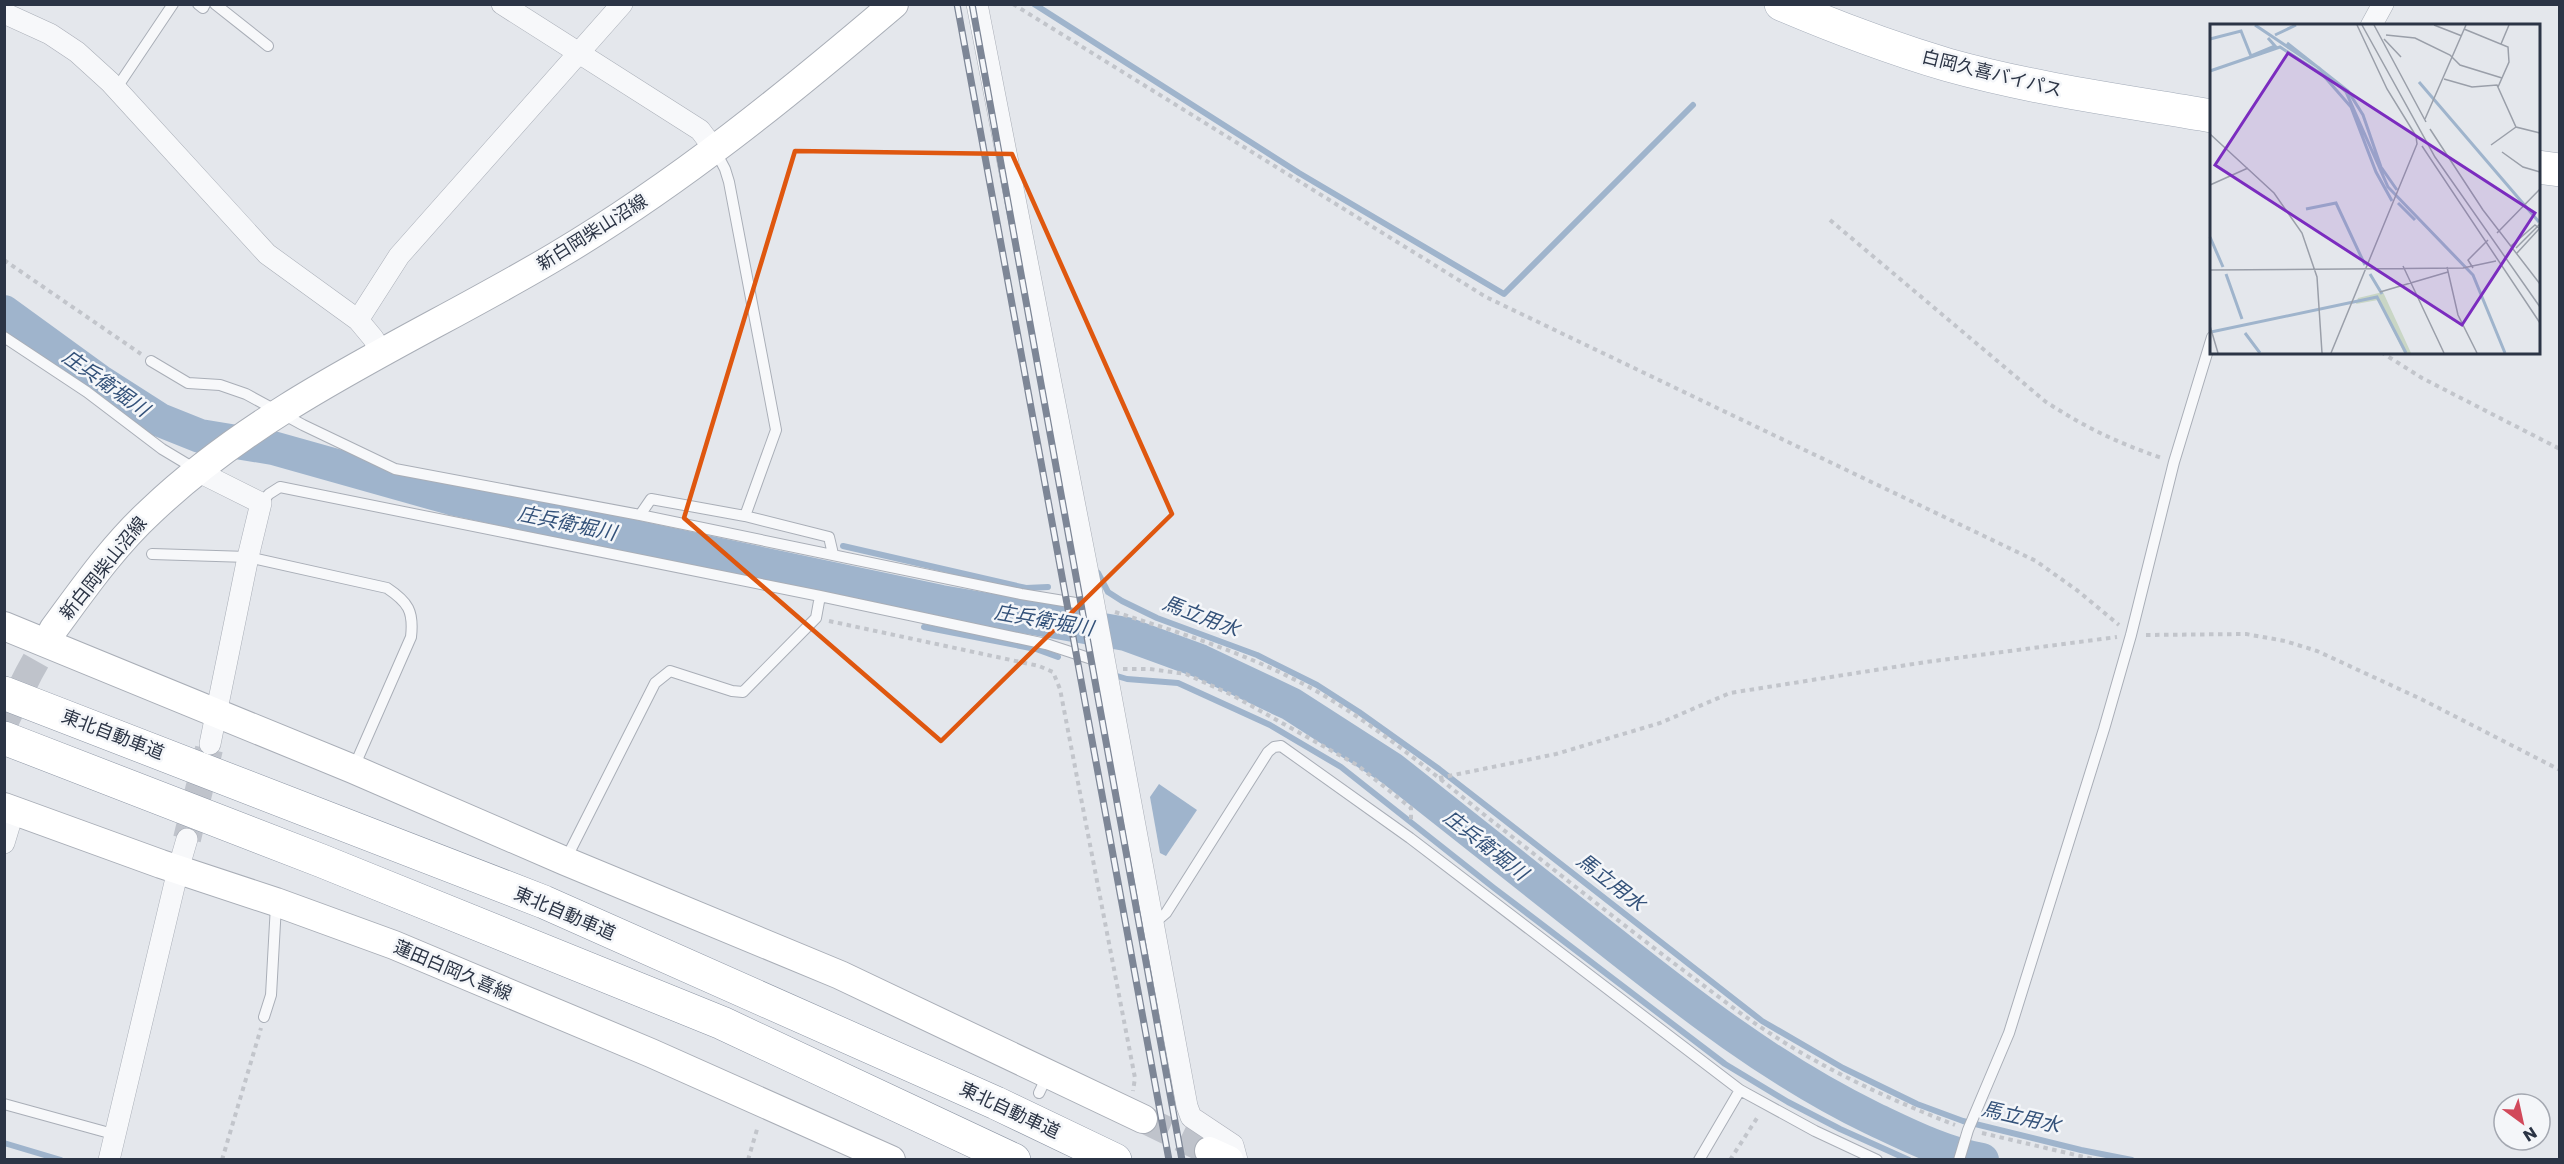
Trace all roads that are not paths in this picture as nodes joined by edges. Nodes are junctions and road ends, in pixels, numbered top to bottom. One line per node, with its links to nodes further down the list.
1 (173, 4): 15 (lane)
2 (198, 4): 3 (lane)
3 (205, 4)
4 (215, 4): 13 (lane)
5 (502, 4): 14 (street)
6 (622, 4): 14 (street)
7 (894, 4): 17 (street, 新白岡柴山沼線)
8 (977, 4): 34 (street)
9 (1781, 4): 16 (main road, 白岡久喜バイパス)
10 (2384, 4): 12 (street)
11 (4, 13): 15 (street)
12 (2372, 24)
13 (268, 46)
14 (578, 54): 17 (street); 20 (street)
15 (116, 89): 20 (street)
16 (2210, 116)
17 (715, 150): 23 (street, 新白岡柴山沼線); 29 (lane)
18 (2540, 167): 19 (main road)
19 (2559, 170)
20 (358, 320): 23 (street)
21 (4, 337): 26 (lane)
22 (2210, 340): 62 (lane)
23 (382, 352): 25 (street, 新白岡柴山沼線)
24 (151, 362): 25 (lane)
25 (273, 416): 26 (street, 新白岡柴山沼線); 28 (lane)
26 (203, 466): 27 (street); 36 (street, 新白岡柴山沼線)
27 (261, 503): 32 (street); 33 (lane)
28 (640, 515): 29 (lane); 31 (lane)
29 (745, 516): 31 (lane)
30 (152, 554): 32 (lane)
31 (833, 554): 34 (lane)
32 (248, 557): 39 (street); 42 (lane)
33 (820, 596): 37 (lane); 46 (lane)
34 (1095, 611): 37 (street)
35 (4, 626): 39 (street)
36 (53, 630)
37 (1104, 658): 49 (street)
38 (4, 693): 58 (main road, 東北自動車道)
39 (218, 713): 41 (street); 42 (street)
40 (4, 738): 57 (main road)
41 (210, 744)
42 (353, 769): 46 (street)
43 (9, 808): 45 (street); 47 (street, 蓮田白岡久喜線)
44 (188, 839): 47 (street)
45 (4, 843)
46 (565, 861): 53 (street)
47 (178, 870): 48 (street, 蓮田白岡久喜線); 54 (street)
48 (276, 902): 50 (lane); 56 (street, 蓮田白岡久喜線)
49 (1152, 925): 51 (lane); 59 (street)
50 (264, 1017)
51 (1740, 1090): 60 (lane); 61 (lane)
52 (4, 1104): 54 (lane)
53 (1132, 1113)
54 (113, 1134): 55 (street)
55 (109, 1160)
56 (891, 1160)
57 (1014, 1160)
58 (1115, 1160)
59 (1237, 1160)
60 (1699, 1160)
61 (1877, 1160)
62 (1959, 1160)

